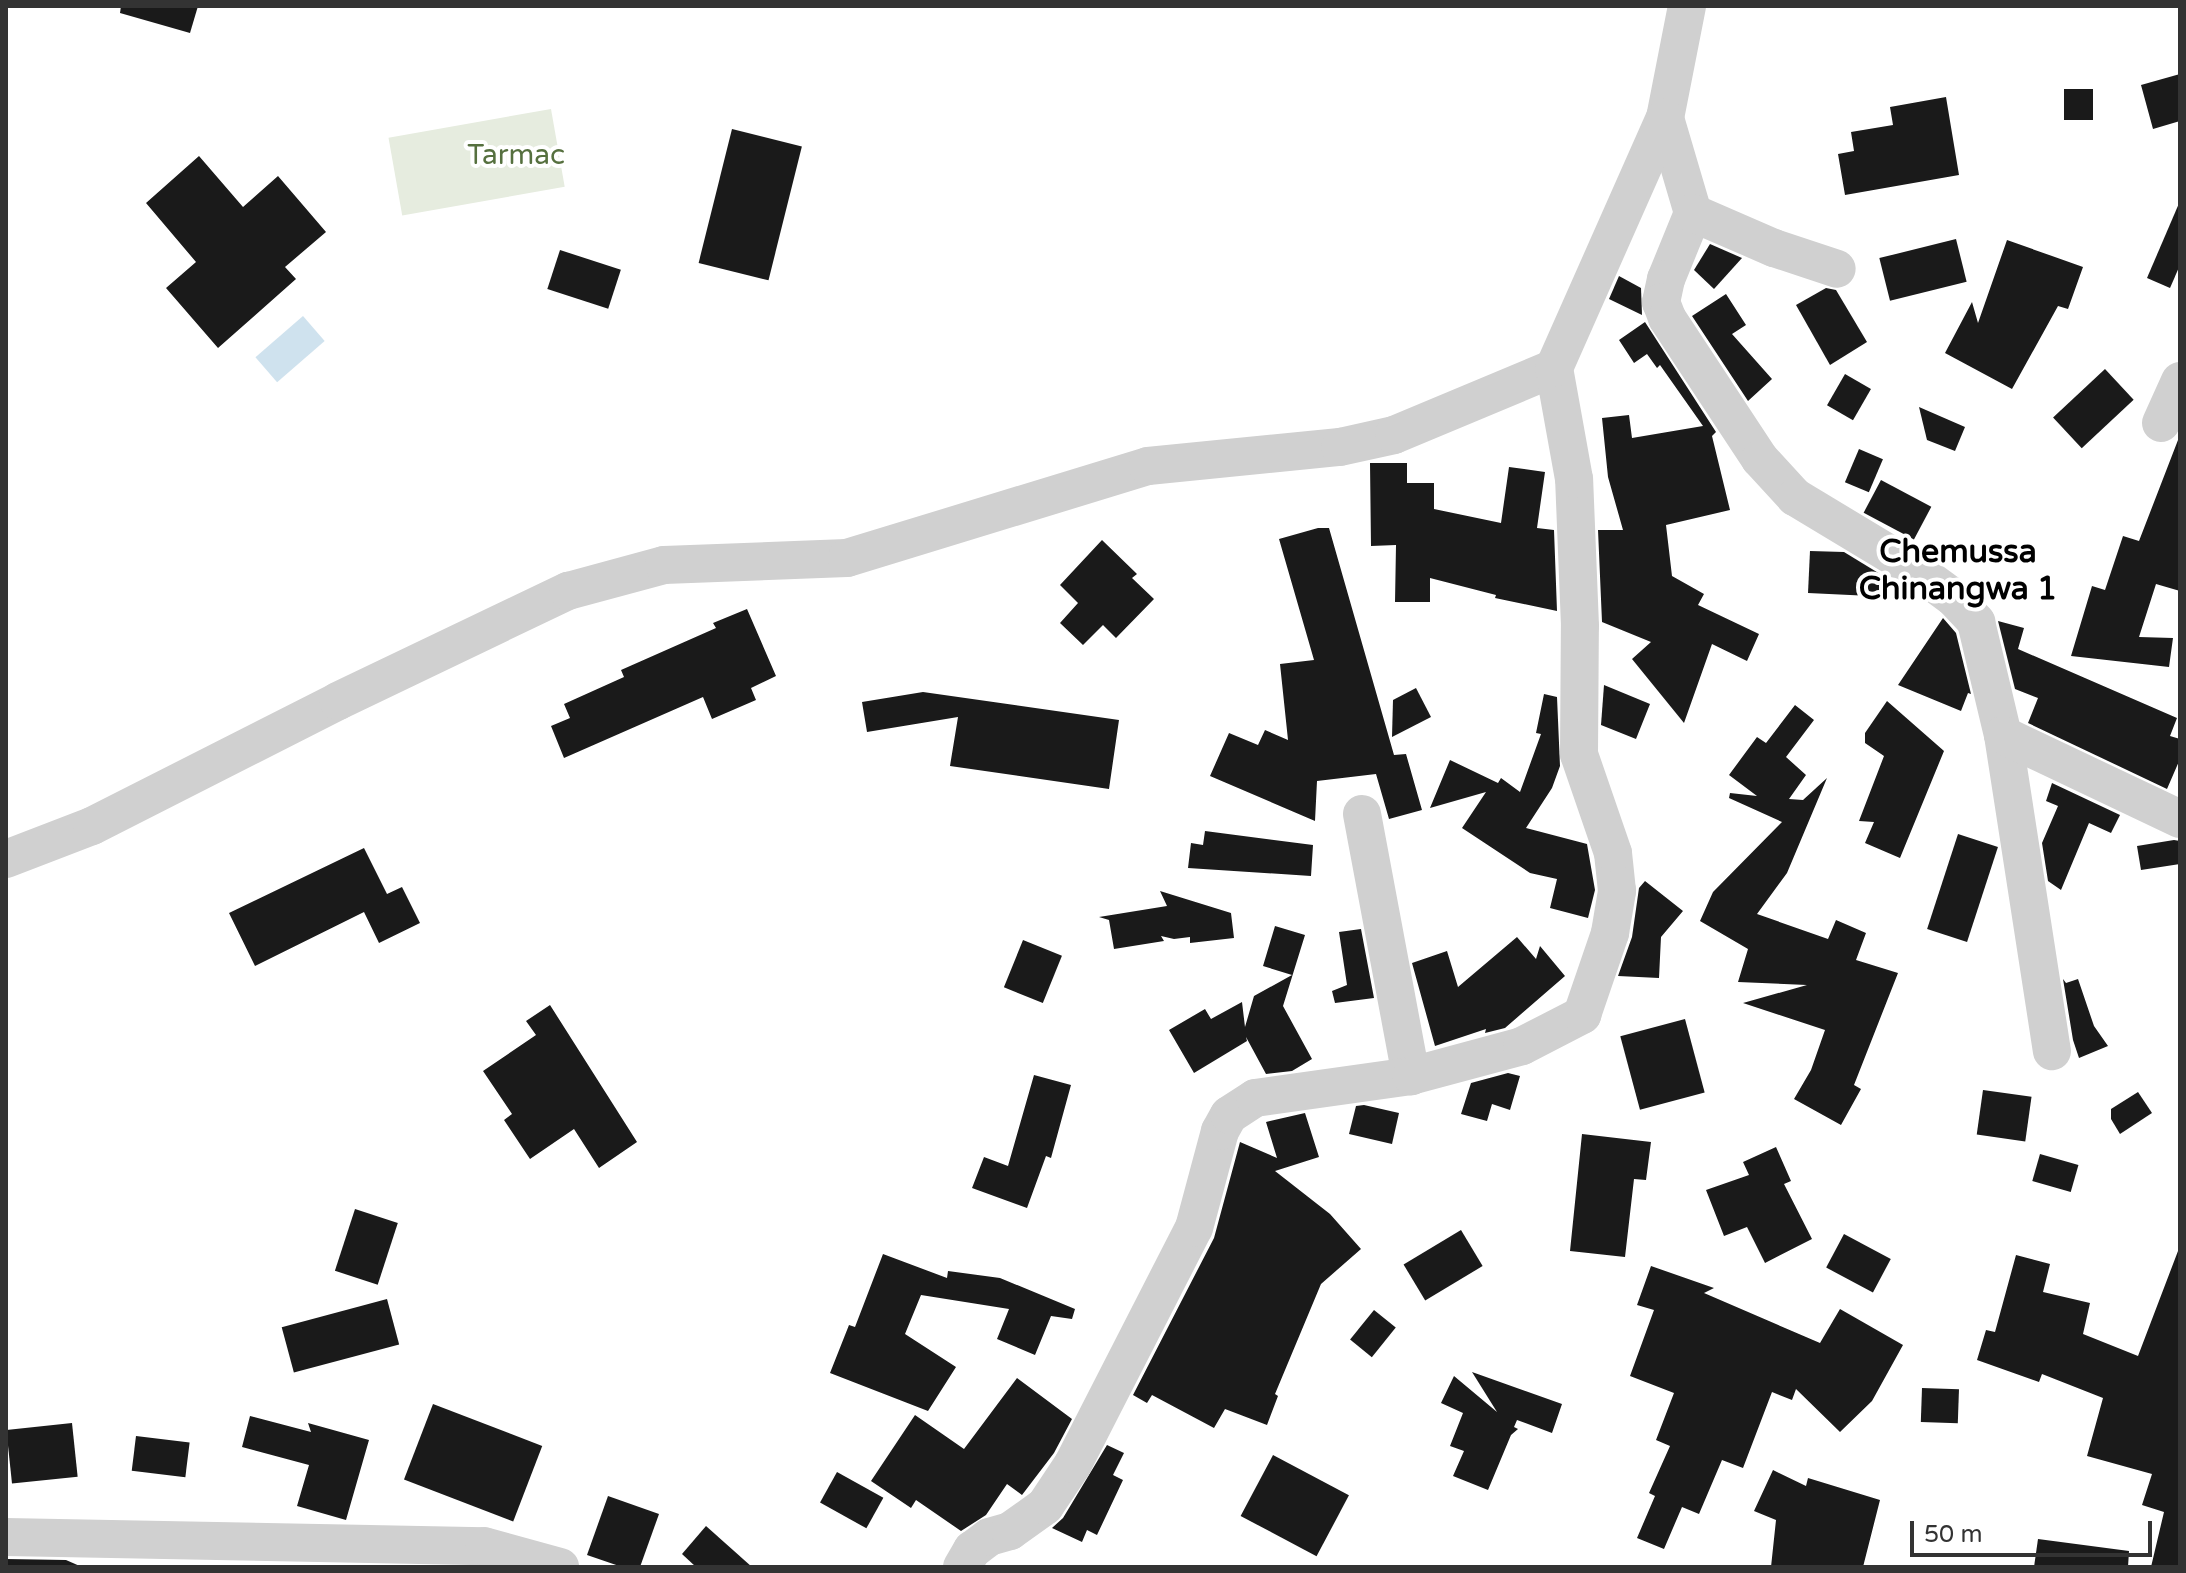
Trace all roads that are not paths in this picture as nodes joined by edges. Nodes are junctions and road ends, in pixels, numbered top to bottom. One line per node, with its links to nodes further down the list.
1 (1687, 6): 2 (street)
2 (1665, 118): 3 (street); 5 (street)
3 (1693, 213): 4 (street); 8 (street)
4 (1837, 269)
5 (1554, 368): 11 (street); 13 (street)
6 (2180, 381): 7 (street)
7 (2161, 423)
8 (2003, 735): 10 (street); 12 (street)
9 (1362, 814): 13 (street)
10 (2180, 819)
11 (6, 859)
12 (2052, 1051)
13 (1411, 1076): 16 (street)
14 (6, 1537): 15 (street)
15 (560, 1567)
16 (962, 1567)

